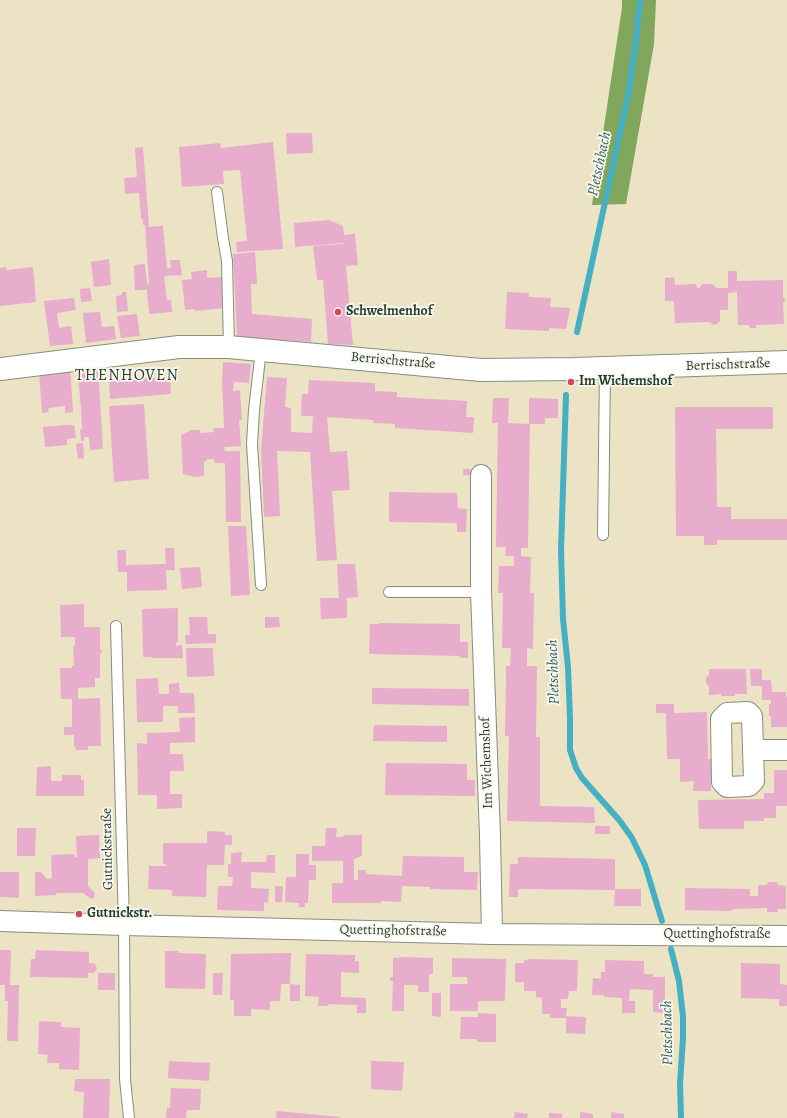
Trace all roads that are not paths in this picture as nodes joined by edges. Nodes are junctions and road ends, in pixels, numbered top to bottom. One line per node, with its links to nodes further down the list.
1 (217, 192): 2 (lane)
2 (229, 347): 3 (street, Berrischstraße); 5 (street, Berrischstraße)
3 (261, 350): 6 (street, Berrischstraße); 9 (lane)
4 (787, 362): 6 (street, Berrischstraße)
5 (0, 369)
6 (605, 369): 8 (lane)
7 (481, 475): 11 (street, Im Wichemshof)
8 (603, 535)
9 (261, 585)
10 (389, 592): 11 (lane)
11 (481, 592): 17 (street, Im Wichemshof)
12 (116, 626): 16 (lane, Gutnickstraße)
13 (753, 750): 14 (street)
14 (787, 750)
15 (0, 921): 16 (street, Quettinghofstraße)
16 (124, 925): 17 (street, Quettinghofstraße); 19 (lane, Gutnickstraße)
17 (492, 934): 18 (street, Quettinghofstraße)
18 (787, 936)
19 (128, 1118)

